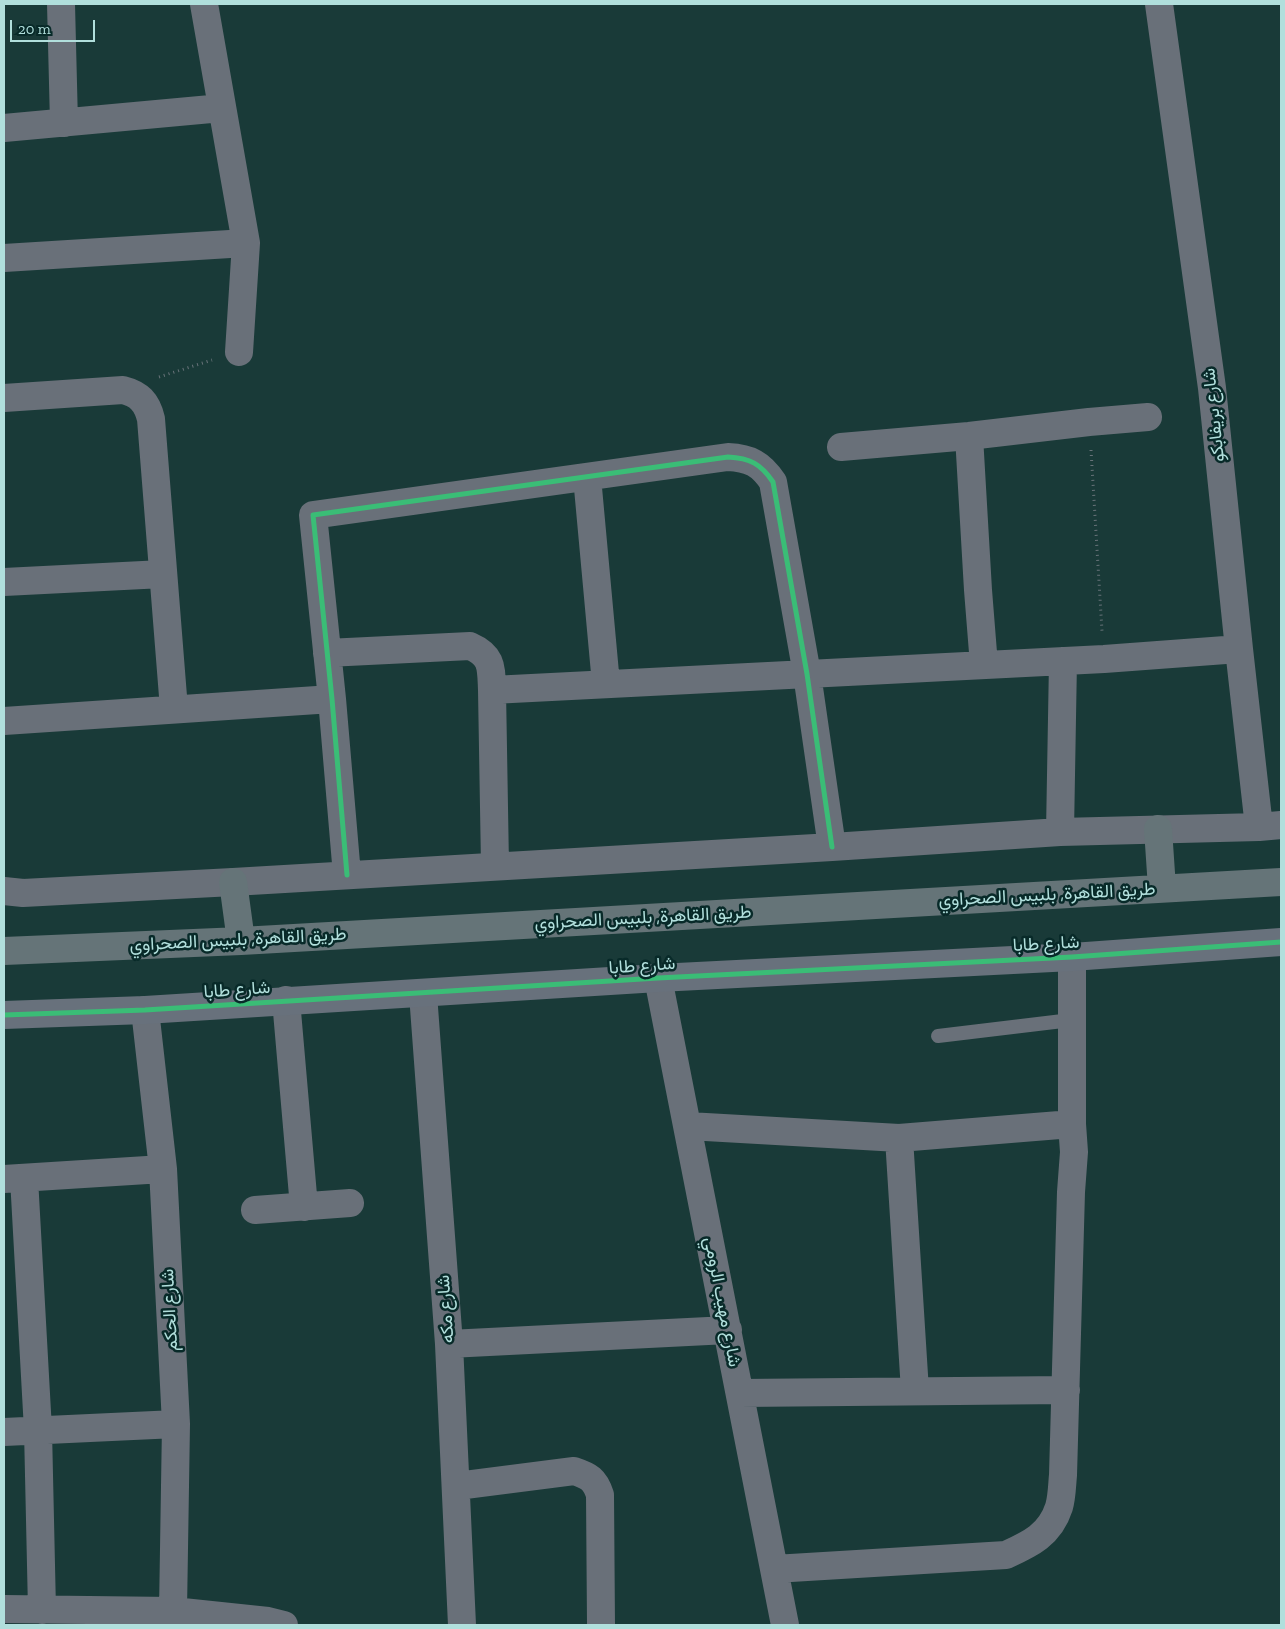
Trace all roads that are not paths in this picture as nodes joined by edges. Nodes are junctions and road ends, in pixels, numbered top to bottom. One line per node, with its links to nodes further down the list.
1 (61, 4): 5 (street)
2 (204, 4): 4 (street)
3 (1159, 4): 17 (street, شارع بريفابكو)
4 (222, 108): 5 (street); 7 (street)
5 (64, 123): 6 (street)
6 (4, 128)
7 (246, 243): 8 (street); 9 (street)
8 (4, 258)
9 (239, 352)
10 (4, 398): 15 (street)
11 (1148, 417): 12 (street)
12 (969, 436): 13 (street); 20 (street)
13 (841, 447)
14 (587, 477): 18 (street); 21 (street); 22 (street)
15 (163, 574): 16 (street); 25 (street)
16 (4, 582)
17 (1238, 649): 19 (street); 27 (street, شارع بريفابكو)
18 (327, 653): 23 (street); 24 (street)
19 (1063, 661): 20 (street); 29 (street)
20 (984, 664): 21 (street)
21 (807, 674): 22 (street); 30 (street)
22 (606, 684): 23 (street)
23 (492, 690): 31 (street)
24 (332, 699): 25 (street); 32 (street)
25 (174, 709): 26 (street)
26 (4, 721)
27 (1270, 826): 28 (street)
28 (1158, 829): 29 (street); 35 (highway)
29 (1060, 832): 30 (street)
30 (832, 847): 31 (street)
31 (495, 866): 32 (street)
32 (347, 875): 33 (street)
33 (232, 882): 36 (street); 37 (highway)
34 (1281, 882): 35 (highway, طريق القاهرة, بلبيس الصحراوي)
35 (1162, 888): 37 (highway, طريق القاهرة, بلبيس الصحراوي)
36 (4, 892)
37 (242, 940): 39 (highway, طريق القاهرة, بلبيس الصحراوي)
38 (1281, 942): 40 (street, شارع طابا)
39 (4, 951)
40 (1072, 957): 41 (street, شارع طابا); 46 (street)
41 (658, 978): 42 (street, شارع طابا); 49 (street, شارع مهيب الرومي)
42 (423, 994): 43 (street, شارع طابا); 57 (street, شارع مكه)
43 (286, 1000): 44 (street, شارع طابا); 54 (street)
44 (145, 1010): 45 (street, شارع طابا); 51 (street, شارع الحكم)
45 (4, 1015)
46 (1071, 1020): 47 (lane); 48 (street)
47 (938, 1036)
48 (1072, 1124): 50 (street); 58 (street)
49 (688, 1126): 50 (street); 56 (street, شارع مهيب الرومي)
50 (899, 1138): 59 (street)
51 (164, 1169): 52 (street); 61 (street, شارع الحكم)
52 (14, 1179): 62 (street)
53 (350, 1203): 54 (street)
54 (304, 1207): 55 (street)
55 (255, 1210)
56 (728, 1330): 57 (street); 60 (street, شارع مهيب الرومي)
57 (449, 1344): 64 (street, شارع مكه)
58 (1066, 1390): 59 (street); 65 (street)
59 (915, 1391): 60 (street)
60 (740, 1393): 65 (street, شارع مهيب الرومي)
61 (176, 1424): 62 (street); 68 (street, شارع الحكم)
62 (38, 1430): 63 (street); 67 (street)
63 (4, 1432)
64 (457, 1486): 70 (street, شارع مكه); 71 (street)
65 (774, 1570): 72 (street, شارع مهيب الرومي)
66 (4, 1609): 67 (street)
67 (42, 1610): 68 (street)
68 (173, 1611): 69 (street)
69 (284, 1625)
70 (462, 1625)
71 (601, 1625)
72 (785, 1625)

